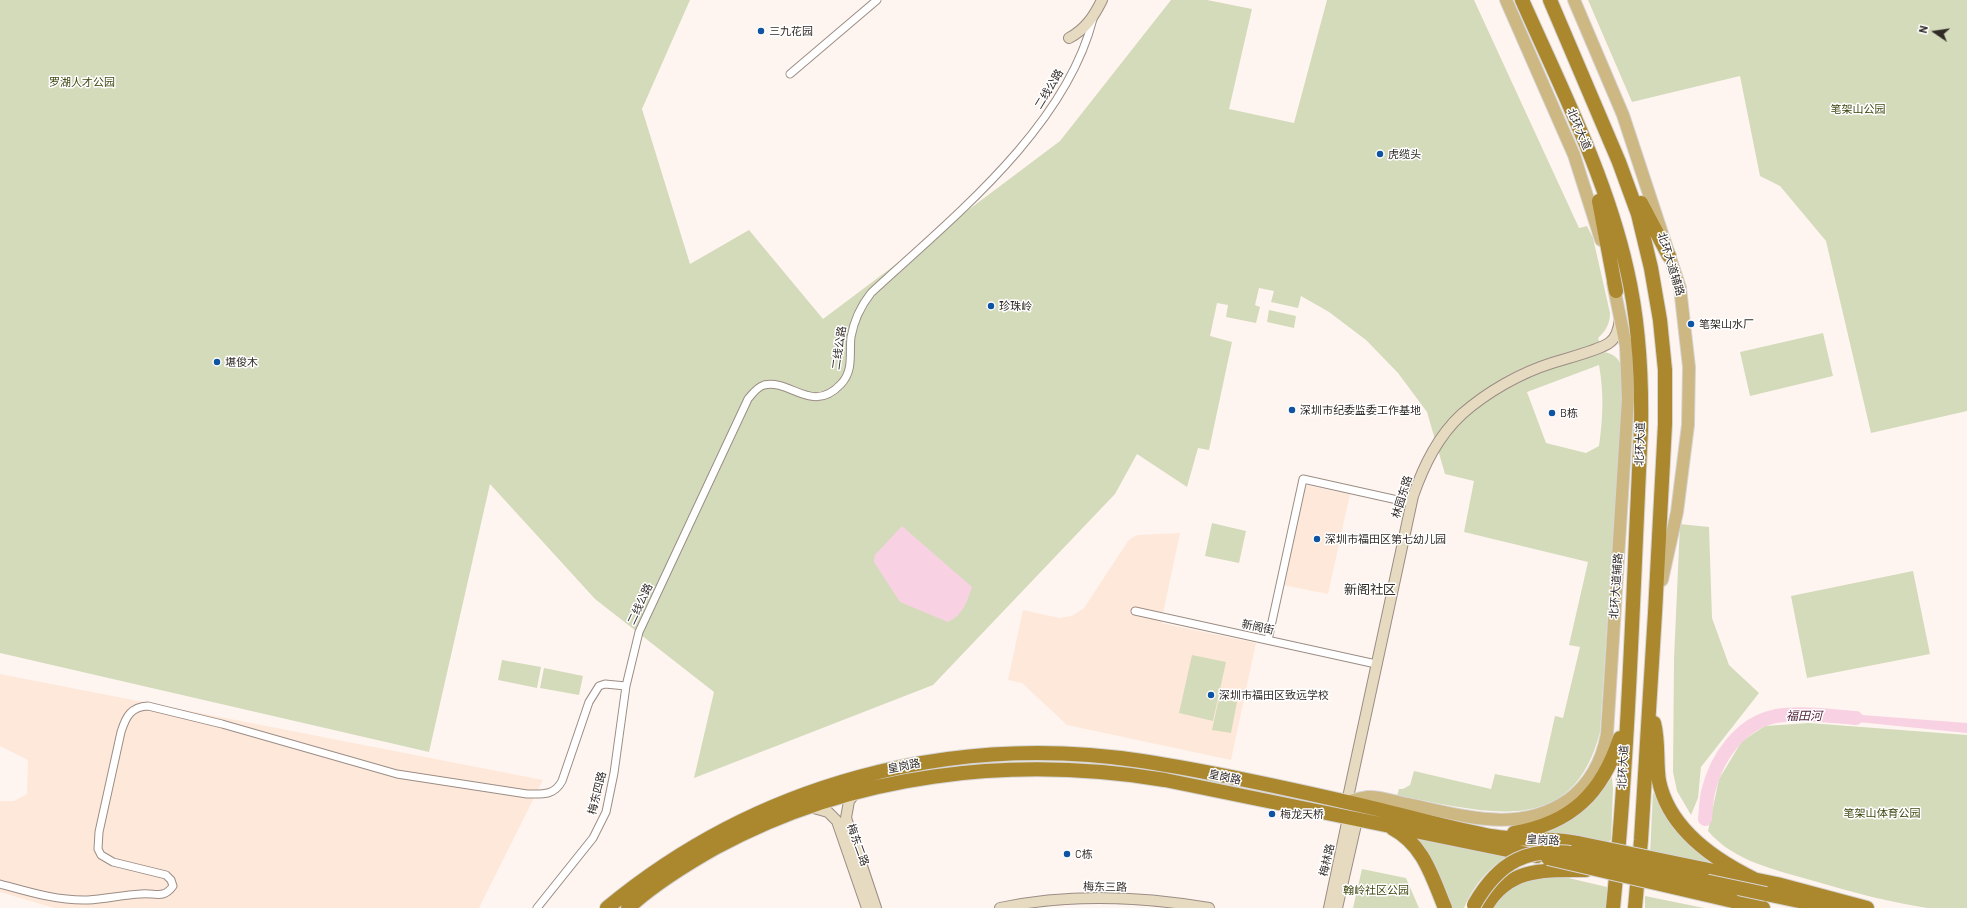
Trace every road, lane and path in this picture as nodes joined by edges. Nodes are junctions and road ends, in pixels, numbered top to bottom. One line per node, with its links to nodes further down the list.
1 (877, 0): 9 (street)
2 (1102, 0): 7 (street)
3 (1506, 0): 13 (main road, 北环大道辅路)
4 (1522, 0): 10 (highway, 北环大道)
5 (1550, 0): 11 (highway, 北环大道)
6 (1574, 0): 12 (main road, 北环大道辅路)
7 (1093, 19): 8 (street); 24 (street, 二线公路)
8 (1069, 38)
9 (790, 74)
10 (1585, 145): 13 (highway); 18 (highway, 北环大道)
11 (1619, 162): 12 (highway); 21 (highway, 北环大道)
12 (1669, 256): 21 (main road, 北环大道辅路)
13 (1616, 291): 14 (main road, 北环大道辅路)
14 (1620, 313): 15 (street); 16 (main road, 北环大道辅路)
15 (1605, 345): 16 (street); 19 (street, 林园东路)
16 (1626, 356): 17 (main road, 北环大道辅路)
17 (1628, 377): 18 (main road, 北环大道辅路); 28 (main road, 北环大道辅路)
18 (1641, 429): 25 (highway, 北环大道)
19 (1411, 502): 22 (street); 23 (street, 林园东路)
20 (1135, 611): 22 (street, 新阁街)
21 (1655, 613): 26 (highway, 北环大道)
22 (1268, 640): 23 (street, 新阁街)
23 (1376, 664): 28 (street, 林园东路)
24 (626, 686): 35 (street); 38 (street, 梅东四路)
25 (1628, 706): 32 (highway); 48 (highway, 北环大道)
26 (1650, 707): 34 (highway); 49 (highway, 北环大道)
27 (856, 792): 29 (highway, 皇岗路); 30 (highway, 皇岗路); 42 (street, 梅东二路)
28 (1347, 802): 32 (highway, 皇岗路); 39 (highway, 皇岗路)
29 (808, 807): 40 (highway, 皇岗路); 41 (street, 梅东二路)
30 (1353, 819): 31 (highway, 皇岗路); 45 (street, 梅林路); 46 (street, 梅林路)
31 (1385, 824): 33 (highway, 皇岗路); 47 (highway)
32 (1486, 835): 34 (highway, 皇岗路, bridge)
33 (1546, 865): 36 (highway, 皇岗路, bridge); 37 (highway)
34 (1754, 879): 51 (highway, 皇岗路)
35 (0, 884)
36 (1765, 901): 37 (highway, bridge); 50 (highway)
37 (1477, 907)
38 (537, 908)
39 (607, 908)
40 (628, 908)
41 (868, 908)
42 (876, 908)
43 (1000, 908): 44 (street, 梅东三路)
44 (1209, 908)
45 (1329, 908)
46 (1337, 908)
47 (1445, 908)
48 (1613, 908)
49 (1635, 908)
50 (1833, 908)
51 (1867, 908)

